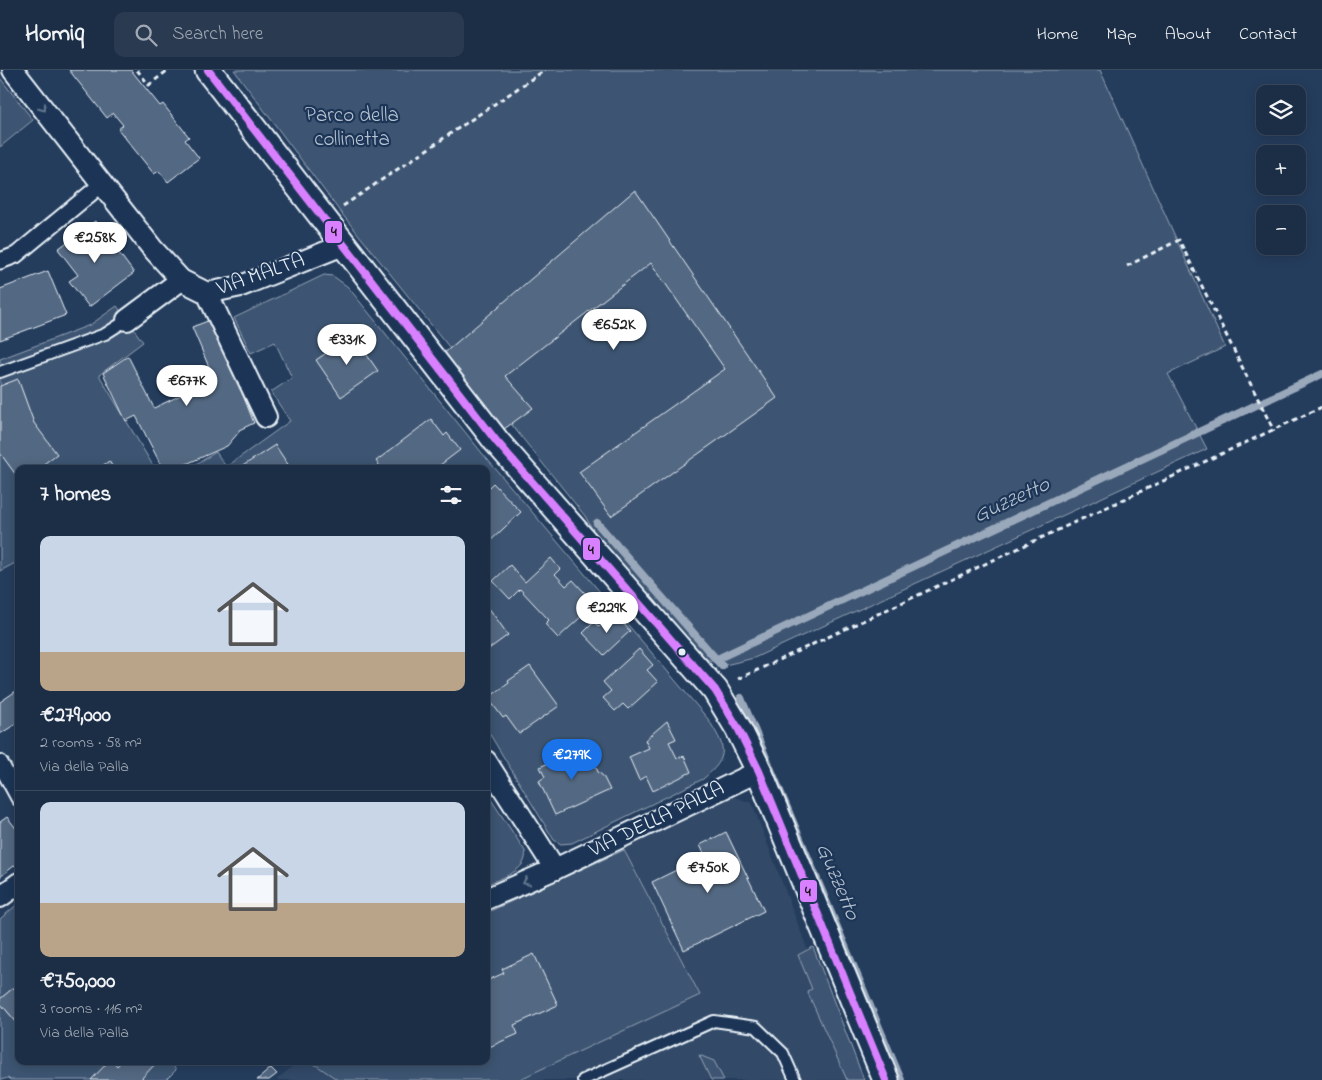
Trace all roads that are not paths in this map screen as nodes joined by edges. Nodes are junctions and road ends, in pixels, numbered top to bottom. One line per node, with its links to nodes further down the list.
1 (13, 70): 3 (street, VIA MALTA, one-way to 3)
2 (208, 70): 4 (street)
3 (102, 184): 5 (street); 6 (street, VIA MALTA)
4 (343, 245): 7 (street, VIA MALTA); 13 (street)
5 (0, 261)
6 (181, 280): 7 (street, VIA MALTA); 8 (street)
7 (207, 293): 10 (street, VIA MALTA)
8 (127, 320): 9 (lane)
9 (0, 372)
10 (266, 417)
11 (0, 763): 14 (street)
12 (490, 767): 15 (street)
13 (759, 771): 15 (street, VIA DELLA PALLA); 21 (street)
14 (15, 791)
15 (555, 869): 18 (street, VIA DELLA PALLA, one-way to 18)
16 (15, 886): 17 (street)
17 (0, 897)
18 (490, 897)
19 (583, 1080): 20 (lane)
20 (795, 1080)
21 (886, 1080)

